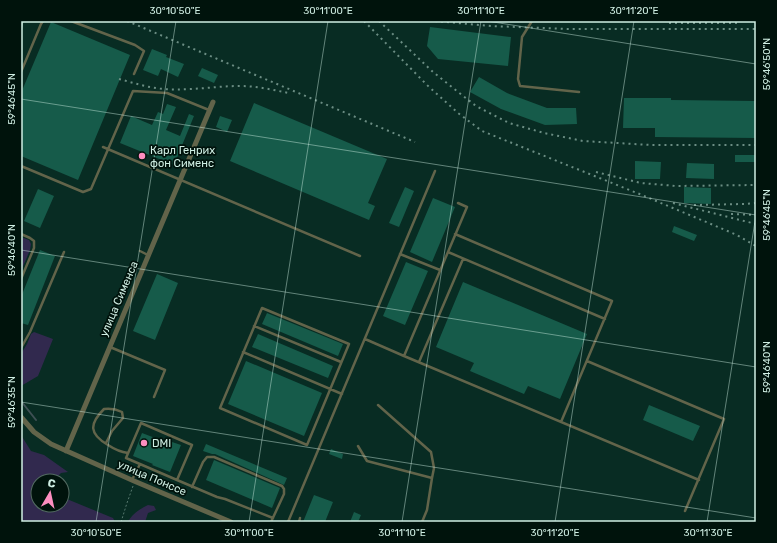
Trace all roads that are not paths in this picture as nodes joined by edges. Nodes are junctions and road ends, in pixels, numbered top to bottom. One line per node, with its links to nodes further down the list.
1 (43, 21): 4 (lane)
2 (71, 21): 5 (lane)
3 (532, 21): 6 (lane)
4 (21, 72)
5 (134, 74)
6 (579, 92)
7 (213, 102): 8 (street, улица Сименса)
8 (209, 110): 10 (lane); 13 (street, улица Сименса)
9 (103, 147): 10 (lane)
10 (109, 150): 11 (lane); 13 (lane)
11 (21, 166)
12 (435, 171): 20 (lane)
13 (180, 180): 21 (street, улица Сименса); 22 (lane)
14 (458, 203): 16 (lane)
15 (21, 234): 25 (lane)
16 (455, 234): 19 (lane); 26 (lane)
17 (140, 251): 21 (lane)
18 (64, 252): 30 (lane)
19 (448, 252): 23 (lane); 24 (lane)
20 (400, 254): 24 (lane); 28 (lane)
21 (148, 255): 29 (street, улица Сименса)
22 (360, 256)
23 (463, 259): 26 (lane); 35 (lane)
24 (440, 270): 32 (lane)
25 (21, 279)
26 (605, 318): 33 (lane)
27 (254, 326): 31 (lane); 34 (lane); 34 (lane)
28 (365, 339): 32 (lane); 37 (lane)
29 (110, 347): 38 (lane); 44 (street, улица Сименса)
30 (21, 348)
31 (243, 352): 36 (lane); 36 (lane)
32 (404, 356): 35 (lane)
33 (587, 361): 41 (lane); 49 (lane)
34 (342, 362): 36 (lane)
35 (419, 362): 41 (lane)
36 (330, 389): 37 (lane)
37 (342, 394): 57 (lane)
38 (154, 397)
39 (378, 404): 47 (lane)
40 (21, 417): 44 (street)
41 (561, 422): 49 (lane)
42 (106, 443): 42 (lane); 45 (lane)
43 (358, 446): 47 (lane)
44 (66, 451): 50 (street, улица Понссе)
45 (128, 453): 46 (lane); 48 (lane)
46 (140, 464): 48 (lane); 50 (lane)
47 (432, 478): 59 (lane)
48 (177, 480): 51 (lane)
49 (699, 480): 52 (lane)
50 (133, 481): 55 (street, улица Понссе)
51 (192, 487): 53 (lane); 53 (lane)
52 (685, 511)
53 (273, 518): 56 (lane)
54 (300, 518): 58 (lane)
55 (230, 522)
56 (271, 522)
57 (288, 522)
58 (298, 522)
59 (422, 522)

